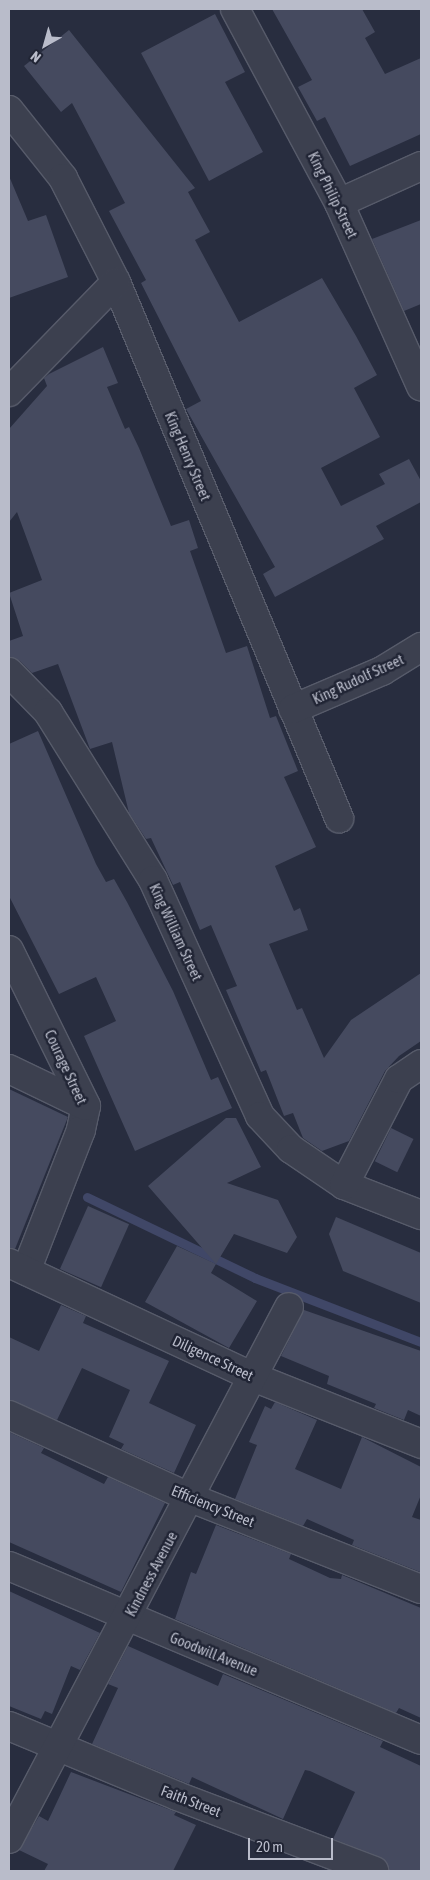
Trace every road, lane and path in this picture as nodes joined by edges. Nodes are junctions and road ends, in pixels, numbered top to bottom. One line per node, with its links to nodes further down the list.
1 (237, 9): 4 (street, King Philip Street)
2 (9, 110): 5 (street, King Henry Street)
3 (421, 166): 4 (street)
4 (339, 203): 6 (street, King Philip Street)
5 (116, 282): 7 (street); 10 (street, King Henry Street)
6 (421, 386)
7 (9, 392)
8 (421, 646): 10 (street, King Rudolf Street)
9 (9, 672): 16 (street, King William Street)
10 (293, 709): 11 (street, King Henry Street)
11 (338, 818)
12 (9, 950): 15 (street, Courage Street)
13 (421, 1064): 16 (street)
14 (9, 1069): 15 (street)
15 (86, 1106): 18 (street, Courage Street)
16 (344, 1185): 17 (street, King William Street)
17 (421, 1215)
18 (17, 1267): 20 (street, Diligence Street)
19 (290, 1307): 20 (street, Kindness Avenue)
20 (254, 1377): 22 (street, Diligence Street); 23 (street, Kindness Avenue)
21 (9, 1415): 23 (street, Efficiency Street)
22 (421, 1444)
23 (191, 1498): 25 (street, Efficiency Street); 26 (street, Kindness Avenue)
24 (9, 1566): 26 (street, Goodwill Avenue)
25 (421, 1589)
26 (128, 1618): 28 (street, Goodwill Avenue); 29 (street, Kindness Avenue)
27 (9, 1726): 29 (street, Faith Street)
28 (421, 1740)
29 (56, 1747): 30 (street, Kindness Avenue); 31 (street, Faith Street)
30 (9, 1839)
31 (374, 1871)

